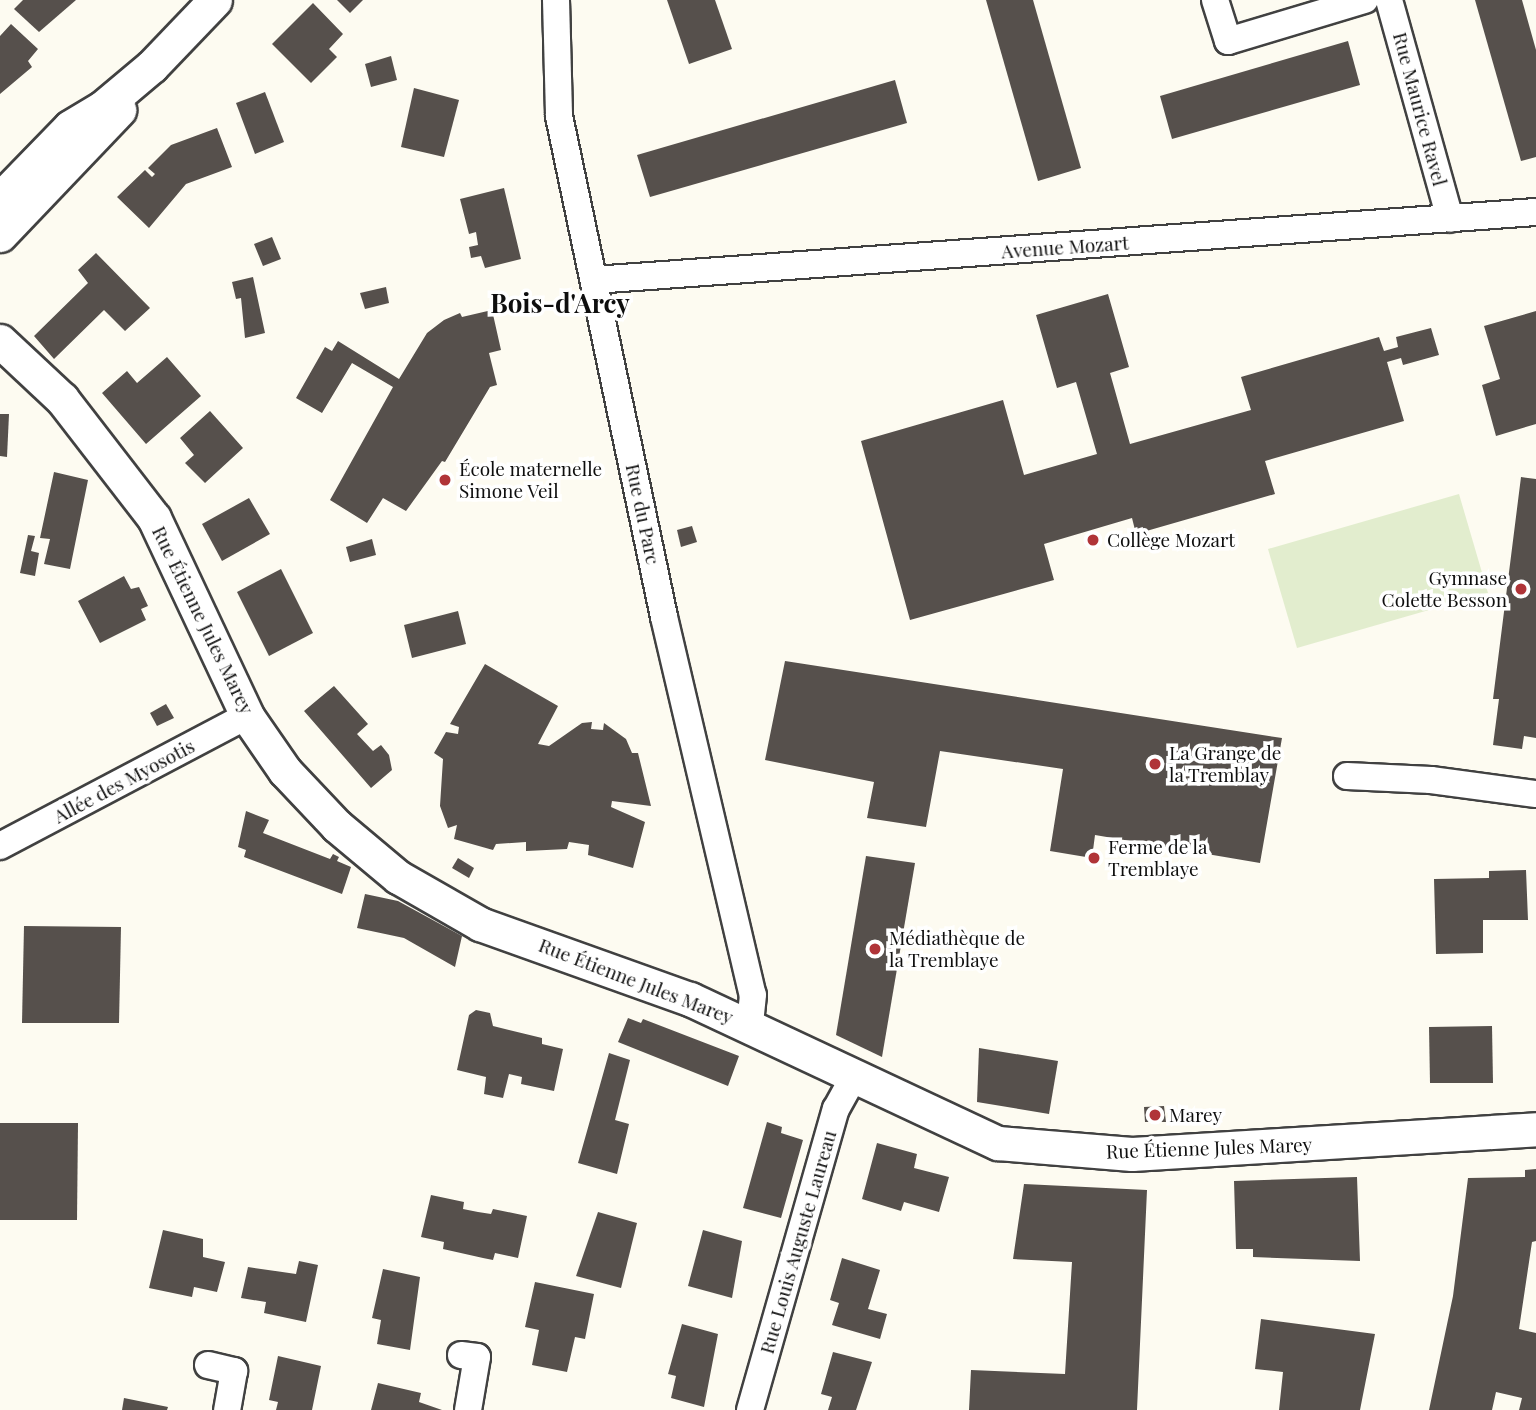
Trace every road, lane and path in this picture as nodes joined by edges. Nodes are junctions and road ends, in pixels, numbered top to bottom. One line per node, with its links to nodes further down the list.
1 (215, 0): 6 (street)
2 (556, 0): 11 (street, Rue du Parc)
3 (1215, 0): 4 (street)
4 (1365, 0)
5 (1390, 0): 9 (street, Rue Maurice Ravel)
6 (152, 66): 7 (street); 10 (street)
7 (0, 199)
8 (1536, 212): 9 (street, Avenue Mozart)
9 (1450, 219): 11 (street, Avenue Mozart)
10 (0, 235)
11 (594, 280): 17 (street, Rue du Parc)
12 (0, 341): 13 (street, Rue Étienne Jules Marey)
13 (247, 716): 16 (street, Allée des Myosotis); 17 (street, Rue Étienne Jules Marey)
14 (1346, 776): 15 (street)
15 (1536, 794)
16 (0, 846)
17 (750, 1024): 18 (street, Rue Étienne Jules Marey)
18 (854, 1077): 19 (street, Rue Étienne Jules Marey); 24 (street, Rue Louis Auguste Laureau)
19 (1536, 1129)
20 (461, 1355): 23 (street)
21 (208, 1365): 22 (street)
22 (227, 1410)
23 (468, 1410)
24 (750, 1410)

